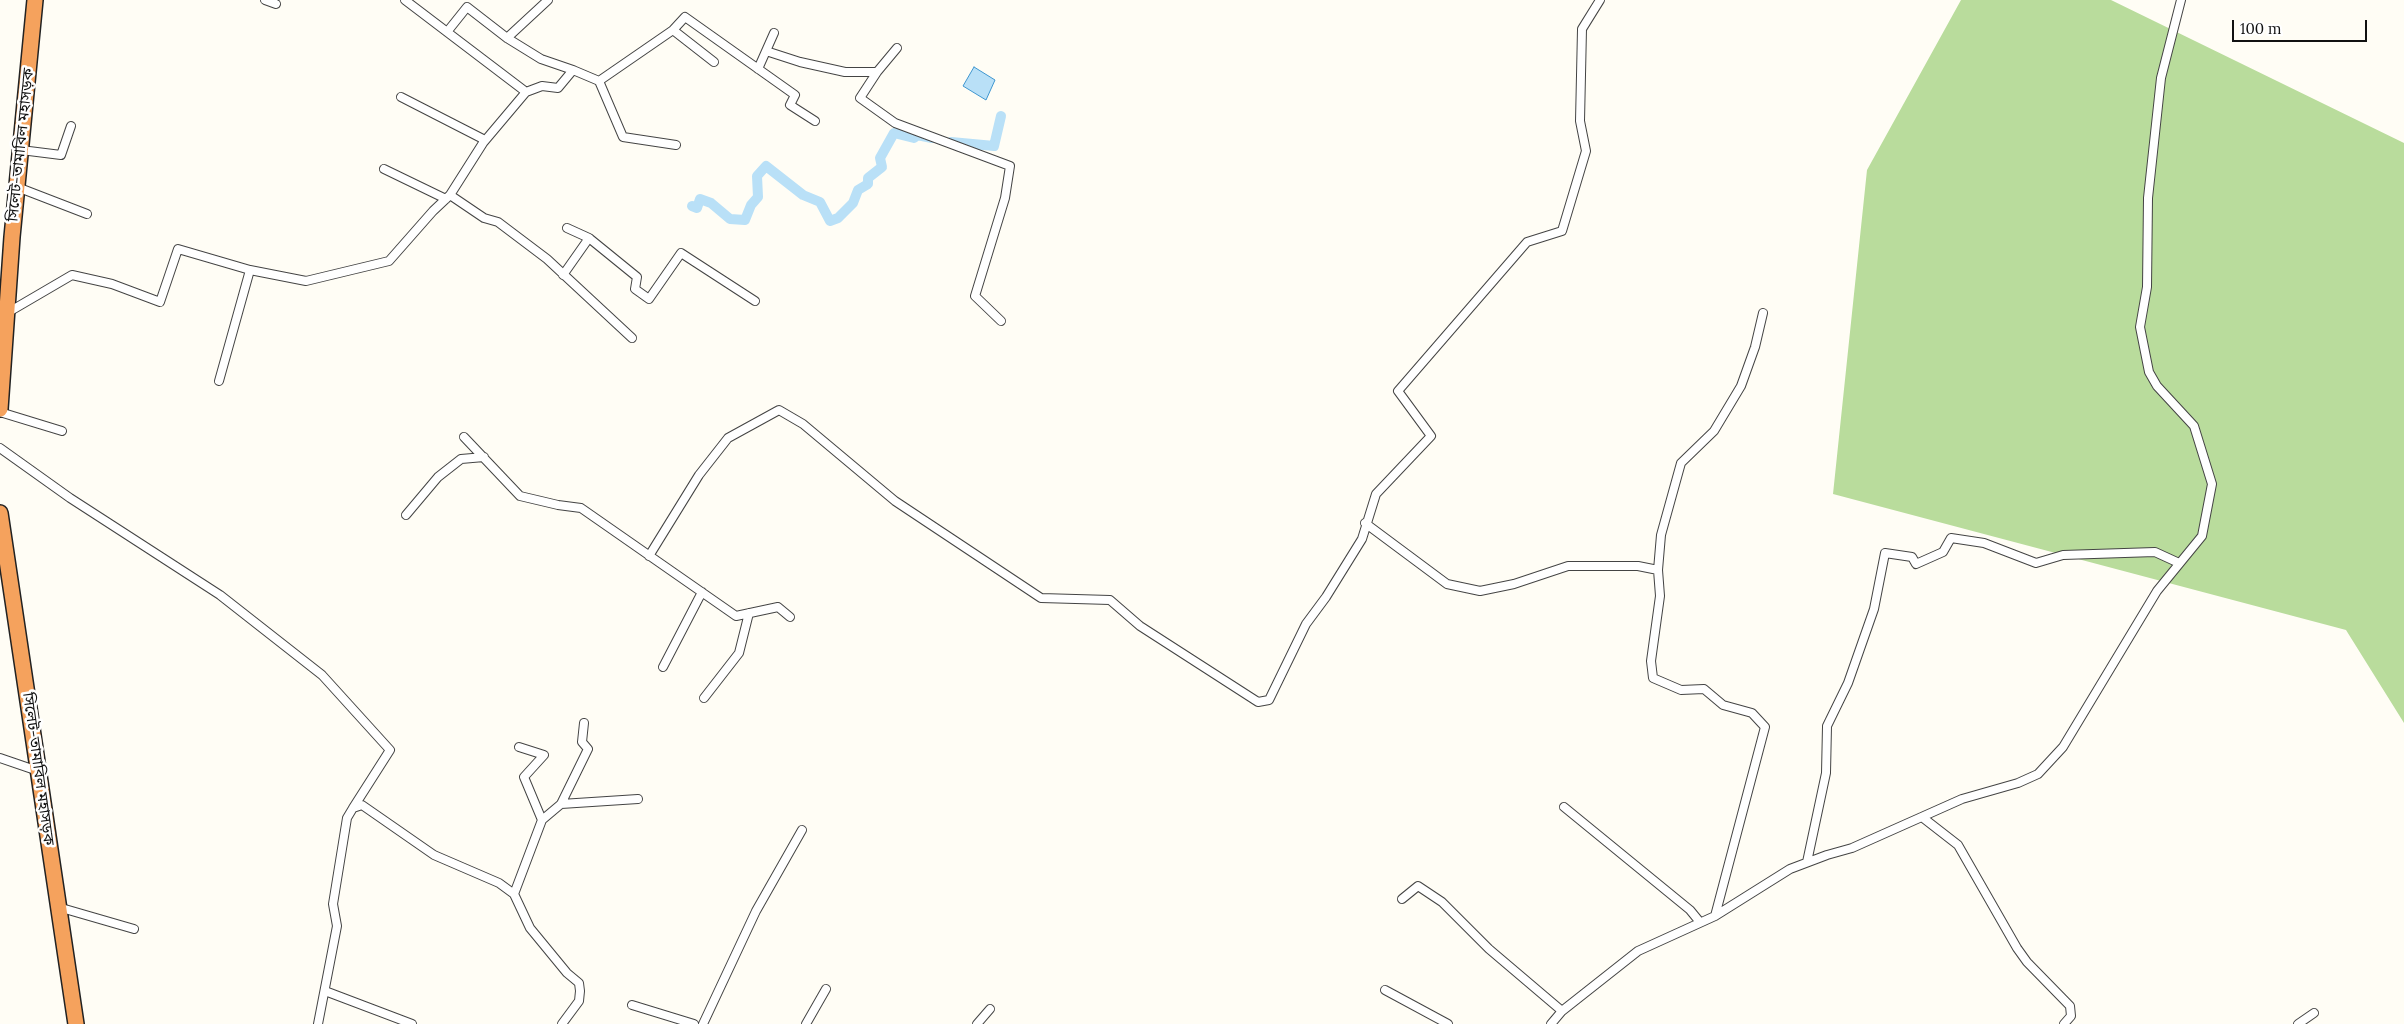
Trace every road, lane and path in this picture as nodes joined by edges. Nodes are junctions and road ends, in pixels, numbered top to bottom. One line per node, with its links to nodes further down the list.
1 (35, 0): 26 (highway, সিলেট-তামাবিল মহাসড়ক)
2 (265, 0): 7 (street)
3 (405, 0): 10 (street)
4 (548, 0): 12 (street)
5 (1600, 0): 48 (street)
6 (2181, 0): 50 (street)
7 (276, 4)
8 (467, 4): 10 (street); 12 (street)
9 (673, 30): 15 (street); 16 (street); 19 (street)
10 (447, 32): 20 (street)
11 (774, 33): 14 (street)
12 (507, 38): 17 (street)
13 (897, 48): 18 (street)
14 (766, 51): 16 (street); 18 (street)
15 (714, 62)
16 (758, 69): 22 (street)
17 (573, 70): 19 (street); 20 (street)
18 (877, 72): 38 (street)
19 (600, 81): 25 (street)
20 (526, 92): 24 (street)
21 (401, 97): 24 (street)
22 (815, 121)
23 (71, 126): 26 (street)
24 (485, 140): 29 (street)
25 (676, 144)
26 (21, 150): 28 (highway, সিলেট-তামাবিল মহাসড়ক)
27 (384, 169): 29 (street)
28 (17, 187): 30 (street); 36 (highway, সিলেট-তামাবিল মহাসড়ক)
29 (448, 197): 33 (street); 34 (street)
30 (87, 214)
31 (567, 228): 32 (street)
32 (590, 238): 34 (street); 35 (street)
33 (250, 270): 36 (street); 40 (street)
34 (563, 275): 39 (street)
35 (754, 301)
36 (4, 312): 41 (highway, সিলেট-তামাবিল মহাসড়ক)
37 (1763, 312): 51 (street)
38 (1001, 320)
39 (632, 338)
40 (219, 381)
41 (0, 411): 42 (street)
42 (62, 431)
43 (464, 437): 45 (street)
44 (0, 448): 64 (street)
45 (484, 457): 47 (street); 49 (street)
46 (0, 513): 60 (highway, সিলেট-তামাবিল মহাসড়ক)
47 (406, 515)
48 (1365, 523): 49 (street); 51 (street)
49 (648, 556): 52 (street)
50 (2179, 563): 65 (street); 68 (street)
51 (1658, 570): 72 (street)
52 (702, 592): 53 (street); 55 (street)
53 (749, 613): 54 (street); 56 (street)
54 (790, 617)
55 (663, 666)
56 (704, 698)
57 (584, 723): 62 (street)
58 (518, 747): 66 (street)
59 (0, 758): 60 (street)
60 (38, 772): 71 (highway, সিলেট-তামাবিল মহাসড়ক)
61 (638, 799): 62 (street)
62 (561, 804): 66 (street)
63 (1564, 807): 73 (street)
64 (353, 808): 69 (street); 77 (street)
65 (1922, 817): 68 (street); 92 (street)
66 (542, 820): 69 (street)
67 (802, 830): 87 (street)
68 (1806, 862): 72 (street)
69 (514, 894): 85 (street)
70 (1402, 899): 80 (street)
71 (58, 907): 74 (street); 82 (highway, সিলেট-তামাবিল মহাসড়ক)
72 (1714, 916): 73 (street)
73 (1699, 922): 80 (street)
74 (134, 929)
75 (826, 989): 88 (street)
76 (1385, 990): 90 (street)
77 (325, 991): 83 (street); 84 (street)
78 (632, 1005): 86 (street)
79 (990, 1009): 89 (street)
80 (1562, 1012): 91 (street)
81 (2314, 1013): 93 (street)
82 (76, 1024)
83 (318, 1024)
84 (412, 1024)
85 (562, 1024)
86 (694, 1024)
87 (703, 1024)
88 (806, 1024)
89 (977, 1024)
90 (1448, 1024)
91 (1551, 1024)
92 (2064, 1024)
93 (2298, 1024)

